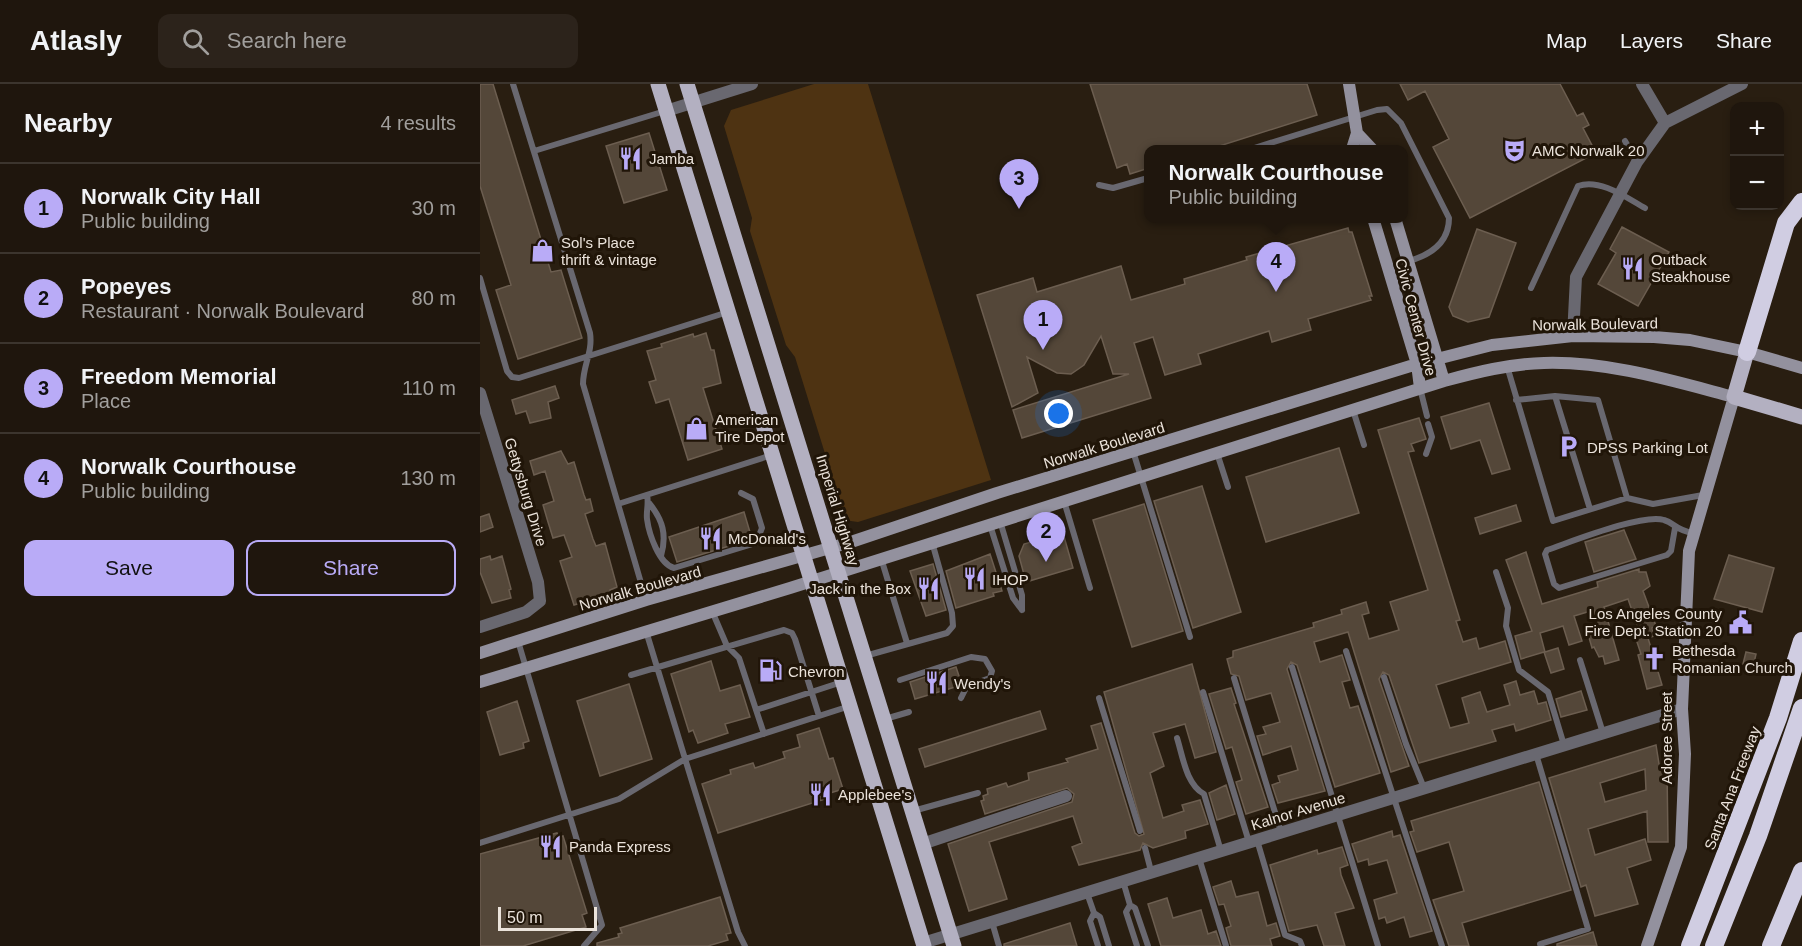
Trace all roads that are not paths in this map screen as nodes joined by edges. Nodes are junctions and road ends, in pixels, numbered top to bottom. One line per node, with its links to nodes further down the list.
1 (513, 84): 17 (lane)
2 (658, 84): 9 (main road)
3 (687, 84): 8 (main road, Imperial Highway)
4 (752, 84): 8 (street)
5 (1349, 84): 10 (main road)
6 (1642, 84): 11 (street)
7 (1742, 84): 11 (street)
8 (693, 103): 9 (street); 66 (main road, Imperial Highway)
9 (666, 111): 17 (lane); 29 (main road)
10 (1353, 118): 12 (main road); 14 (lane); 26 (lane)
11 (1665, 123): 18 (street)
12 (1357, 133): 15 (main road); 16 (main road)
13 (1625, 141): 18 (lane)
14 (1267, 145)
15 (1353, 145)
16 (1371, 145)
17 (534, 150): 32 (lane)
18 (1637, 162): 21 (street)
19 (1144, 179): 20 (lane)
20 (1099, 185)
21 (1620, 194): 23 (lane); 28 (lane); 30 (street)
22 (1802, 202): 31 (highway)
23 (1645, 208)
24 (1374, 223): 34 (main road, Civic Center Drive)
25 (1396, 223): 26 (main road, Civic Center Drive)
26 (1409, 261): 33 (main road, Civic Center Drive)
27 (480, 278): 32 (lane)
28 (1531, 288)
29 (729, 312): 32 (lane); 50 (main road)
30 (1573, 336): 31 (main road, Norwalk Boulevard); 33 (main road, Norwalk Boulevard)
31 (1747, 352): 36 (main road, Norwalk Boulevard); 41 (main road, Adoree Street)
32 (590, 355): 60 (lane)
33 (1438, 357): 34 (main road, Norwalk Boulevard); 37 (main road, Civic Center Drive)
34 (1417, 364): 38 (main road, Civic Center Drive); 48 (main road, Norwalk Boulevard)
35 (1507, 366): 37 (main road); 41 (main road); 42 (lane)
36 (1802, 368)
37 (1444, 381): 38 (main road)
38 (1420, 388): 43 (main road); 44 (lane)
39 (480, 393): 76 (street, Gettysburg Drive)
40 (1555, 396): 42 (lane); 57 (lane); 61 (lane)
41 (1734, 397): 45 (main road); 56 (main road, Adoree Street)
42 (1516, 400): 61 (lane)
43 (1353, 410): 47 (lane); 49 (main road)
44 (1427, 416)
45 (1802, 417)
46 (1428, 424): 51 (lane)
47 (1364, 445)
48 (1133, 451): 52 (lane); 66 (main road, Norwalk Boulevard)
49 (1217, 453): 52 (main road); 53 (lane)
50 (773, 454): 55 (lane); 67 (main road)
51 (1426, 454)
52 (1140, 477): 58 (main road); 78 (lane)
53 (1228, 487)
54 (741, 493): 68 (lane)
55 (646, 495): 59 (lane); 60 (lane)
56 (1704, 495): 57 (lane); 64 (main road, Adoree Street)
57 (1628, 498): 61 (lane)
58 (1064, 501): 62 (main road); 73 (lane)
59 (649, 503): 68 (lane); 68 (lane)
60 (618, 504): 74 (lane)
61 (1590, 509)
62 (995, 523): 62 (lane); 65 (main road)
63 (1675, 528): 63 (lane); 64 (lane)
64 (1693, 533): 102 (main road, Adoree Street)
65 (932, 542): 69 (main road); 81 (lane)
66 (831, 547): 67 (main road, Norwalk Boulevard); 70 (main road, Imperial Highway)
67 (804, 555): 72 (main road); 74 (main road, Norwalk Boulevard)
68 (661, 556)
69 (881, 558): 70 (main road); 81 (lane)
70 (838, 572): 72 (main road); 85 (main road, Imperial Highway)
71 (1496, 572): 110 (lane)
72 (812, 581): 75 (main road); 95 (main road)
73 (1090, 588)
74 (646, 600): 79 (main road, Norwalk Boulevard)
75 (712, 610): 77 (main road); 82 (lane)
76 (480, 627)
77 (646, 631): 87 (main road); 88 (lane)
78 (1190, 637)
79 (518, 641): 84 (main road, Norwalk Boulevard); 87 (lane)
80 (1802, 641): 150 (highway, Santa Ana Freeway)
81 (907, 643): 85 (lane)
82 (727, 646): 88 (lane); 96 (lane); 103 (lane)
83 (1346, 651): 116 (lane)
84 (480, 653)
85 (865, 657): 106 (main road, Imperial Highway)
86 (1580, 660): 107 (lane)
87 (527, 667): 94 (main road); 118 (lane)
88 (657, 667): 90 (lane); 112 (lane)
89 (1292, 667): 119 (lane)
90 (631, 675)
91 (1384, 677): 113 (lane)
92 (1234, 678): 121 (lane)
93 (900, 680): 98 (lane)
94 (480, 682)
95 (843, 682): 96 (lane); 100 (main road)
96 (812, 692): 103 (lane); 105 (lane)
97 (1203, 692): 122 (lane)
98 (961, 698)
99 (1099, 698): 120 (lane)
100 (850, 706): 105 (lane); 137 (main road)
101 (1802, 708): 151 (highway)
102 (1682, 709): 107 (street, Kalnor Avenue); 149 (main road, Adoree Street)
103 (756, 710): 108 (lane)
104 (909, 712): 106 (lane)
105 (819, 716): 108 (lane)
106 (884, 719): 117 (main road, Imperial Highway)
107 (1603, 733): 110 (street, Kalnor Avenue)
108 (764, 734): 112 (lane)
109 (1178, 738): 126 (lane)
110 (1564, 745): 111 (street, Kalnor Avenue)
111 (1536, 754): 113 (street, Kalnor Avenue); 136 (lane)
112 (685, 759): 118 (lane); 139 (lane)
113 (1424, 788): 116 (street, Kalnor Avenue)
114 (978, 793): 117 (lane)
115 (1066, 796): 124 (street)
116 (1393, 798): 119 (street, Kalnor Avenue); 148 (lane)
117 (912, 812): 124 (main road, Imperial Highway)
118 (570, 814): 123 (lane); 138 (lane)
119 (1338, 815): 121 (street, Kalnor Avenue); 147 (lane)
120 (1140, 831)
121 (1281, 832): 122 (street, Kalnor Avenue)
122 (1253, 841): 126 (street, Kalnor Avenue); 146 (lane)
123 (480, 843)
124 (922, 844): 135 (main road, Imperial Highway)
125 (1145, 848): 129 (lane)
126 (1221, 851): 127 (street, Kalnor Avenue)
127 (1198, 858): 129 (street, Kalnor Avenue); 145 (lane)
128 (1802, 871): 152 (highway)
129 (1151, 872): 130 (street, Kalnor Avenue)
130 (1123, 881): 131 (street, Kalnor Avenue); 132 (lane)
131 (1086, 892): 133 (lane); 134 (street, Kalnor Avenue)
132 (1130, 905): 143 (lane); 144 (lane)
133 (1094, 913): 141 (lane); 142 (lane)
134 (991, 922): 135 (street, Kalnor Avenue); 140 (lane)
135 (952, 940): 137 (street, Kalnor Avenue)
136 (1540, 944)
137 (920, 945)
138 (584, 946)
139 (745, 946)
140 (999, 946)
141 (1098, 946)
142 (1109, 946)
143 (1137, 946)
144 (1148, 946)
145 (1226, 946)
146 (1302, 946)
147 (1378, 946)
148 (1442, 946)
149 (1647, 946)
150 (1690, 946)
151 (1714, 946)
152 (1771, 946)

